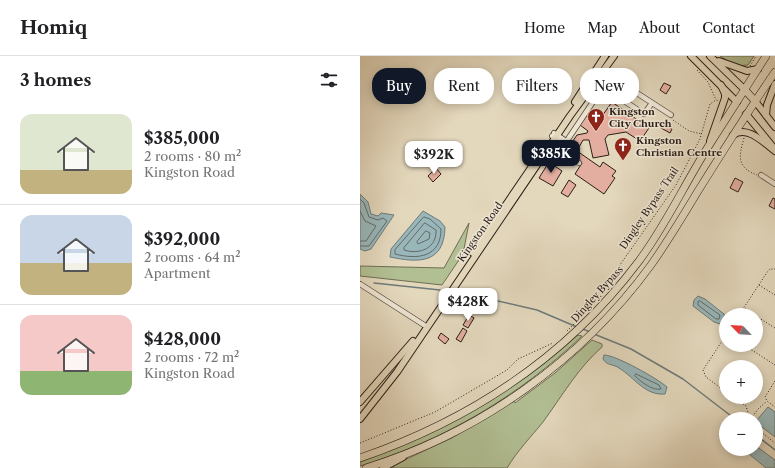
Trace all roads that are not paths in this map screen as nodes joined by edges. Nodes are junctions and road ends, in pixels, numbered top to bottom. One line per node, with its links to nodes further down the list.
1 (605, 56): 23 (main road, Kingston Road)
2 (614, 56): 6 (main road, Kingston Road)
3 (691, 56): 12 (main road)
4 (766, 56): 9 (highway, Dingley Bypass)
5 (712, 58): 9 (main road); 13 (main road)
6 (609, 63): 7 (main road, Kingston Road); 8 (street)
7 (605, 68)
8 (609, 68)
9 (758, 69): 13 (highway, Dingley Bypass)
10 (775, 72): 15 (highway)
11 (775, 84): 20 (main road)
12 (721, 85): 17 (main road); 26 (main road)
13 (745, 90): 15 (highway); 17 (highway, Dingley Bypass)
14 (639, 95): 18 (street)
15 (755, 101): 19 (highway); 20 (main road)
16 (580, 102): 23 (main road, Kingston Road)
17 (737, 102): 19 (highway); 26 (highway, Dingley Bypass)
18 (652, 103): 21 (street); 25 (street)
19 (746, 114): 24 (highway); 27 (main road)
20 (766, 115): 22 (main road)
21 (671, 116)
22 (775, 127)
23 (555, 136): 25 (street); 32 (main road, Kingston Road)
24 (731, 137): 27 (main road); 36 (highway)
25 (565, 143): 28 (street)
26 (707, 148): 37 (highway, Dingley Bypass)
27 (775, 151)
28 (579, 164)
29 (761, 175): 30 (street)
30 (775, 184)
31 (360, 284): 32 (street)
32 (426, 326): 33 (main road, Kingston Road); 34 (main road, Kingston Road)
33 (397, 372): 34 (main road); 35 (main road, Kingston Road)
34 (360, 403)
35 (360, 419)
36 (420, 448): 38 (highway); 39 (main road)
37 (360, 458)
38 (366, 468)
39 (383, 468)

